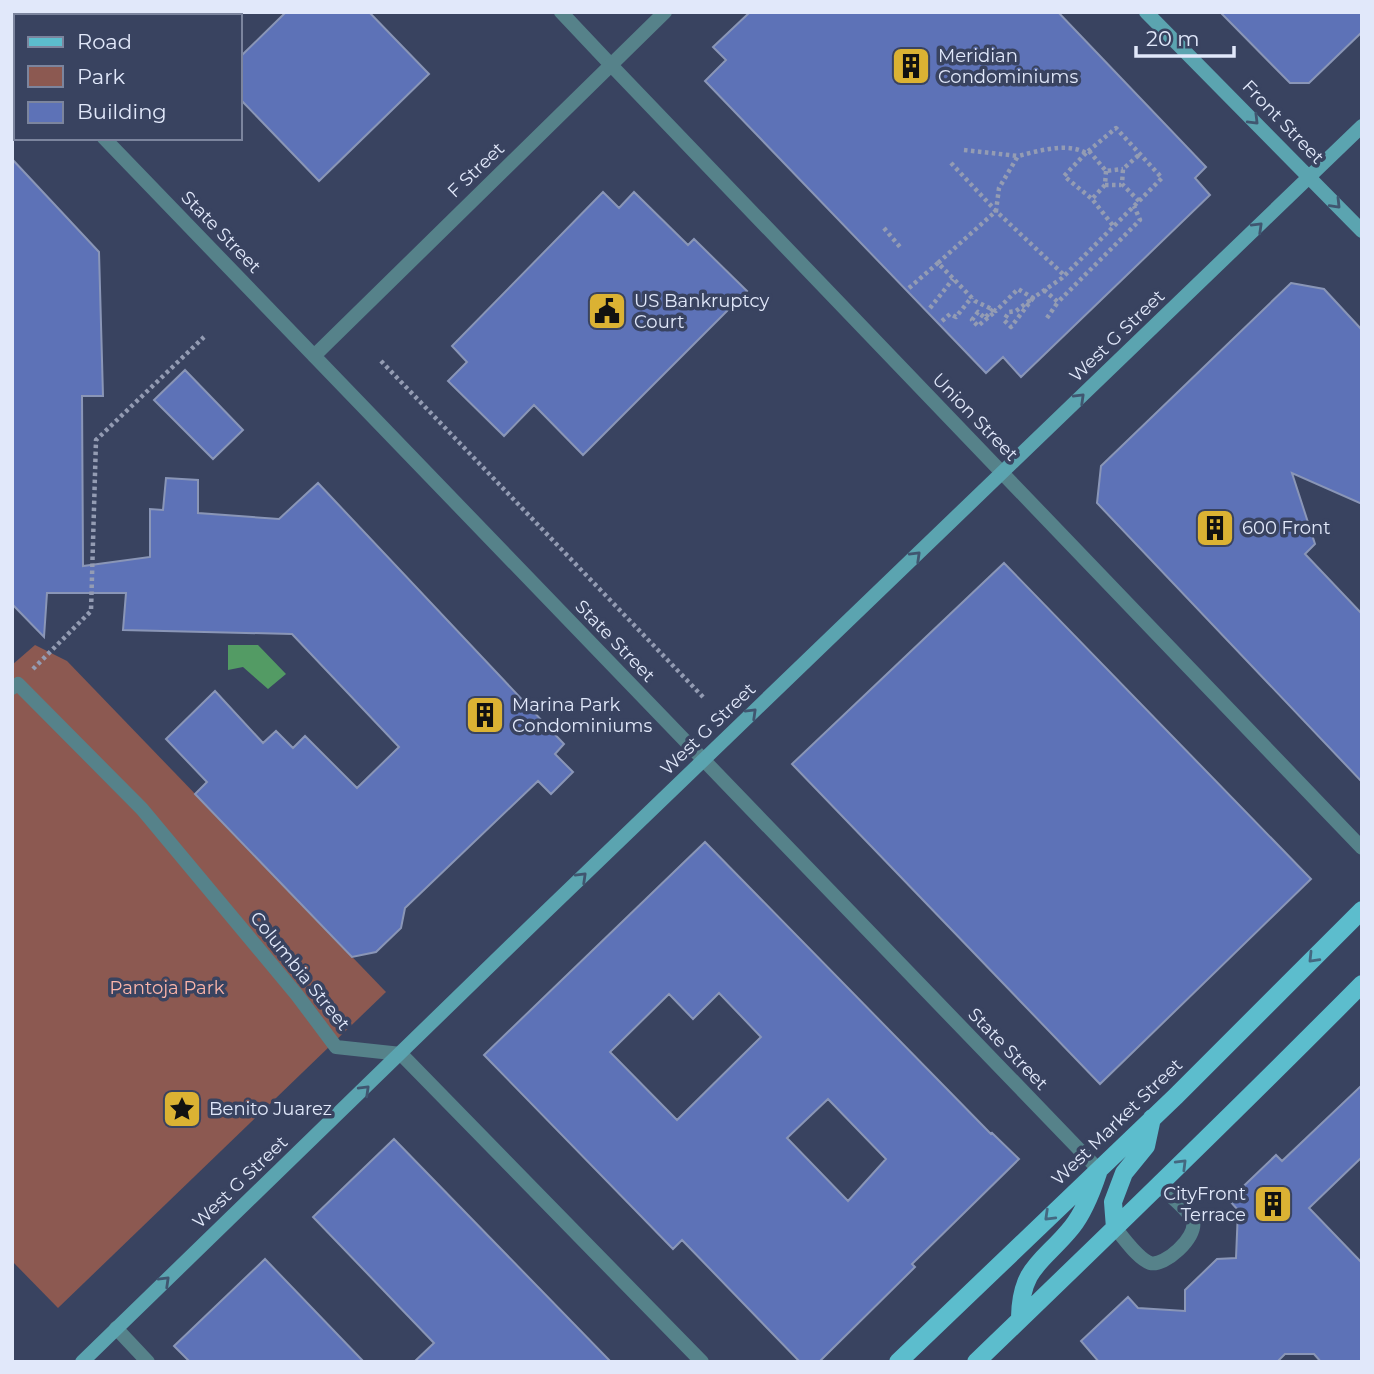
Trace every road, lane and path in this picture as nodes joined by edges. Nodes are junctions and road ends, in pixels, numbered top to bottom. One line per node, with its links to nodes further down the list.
1 (561, 12): 4 (street, Union Street)
2 (665, 12): 4 (street, F Street)
3 (1146, 12): 14 (main road, Front Street, one-way to 14)
4 (611, 65): 38 (street, F Street); 40 (street, Union Street)
5 (1362, 126): 14 (main road, West G Street)
6 (106, 140): 38 (street, State Street)
7 (964, 150): 10 (path)
8 (1087, 152): 9 (path); 10 (path); 13 (path); 17 (path)
9 (1140, 154): 12 (path); 18 (path)
10 (1018, 156): 20 (path)
11 (951, 163): 20 (path)
12 (1123, 169): 13 (path); 16 (path)
13 (1106, 171): 15 (path)
14 (1310, 177): 23 (main road, Front Street, one-way to 23); 40 (main road, West G Street, one-way to 14)
15 (1105, 185): 16 (path); 17 (path)
16 (1122, 185): 18 (path)
17 (1091, 199): 21 (path)
18 (1139, 201): 19 (path)
19 (1134, 205): 21 (path); 32 (path)
20 (996, 211): 25 (path); 26 (path)
21 (1114, 226): 26 (path)
22 (884, 228): 24 (path)
23 (1362, 231)
24 (900, 247)
25 (938, 263): 27 (path); 28 (path)
26 (1065, 276): 29 (path)
27 (953, 279): 30 (path); 33 (path)
28 (909, 288)
29 (1044, 290): 31 (path); 32 (path)
30 (972, 297): 34 (path); 36 (path)
31 (1033, 298): 31 (path); 34 (path)
32 (1058, 302): 35 (path)
33 (930, 308)
34 (995, 310): 34 (path)
35 (1047, 318)
36 (942, 321)
37 (204, 337): 41 (path)
38 (314, 356): 43 (street, State Street)
39 (381, 361): 42 (path)
40 (1002, 473): 43 (main road, West G Street, one-way to 40); 44 (street, Union Street)
41 (15, 686): 47 (street, Columbia Street)
42 (703, 697)
43 (703, 761): 47 (main road, West G Street, one-way to 43); 49 (street, State Street)
44 (1362, 848)
45 (1362, 910): 48 (main road, West Market Street, one-way to 48)
46 (1362, 984): 50 (main road, one-way to 46)
47 (401, 1054): 53 (main road, West G Street, one-way to 47); 56 (street)
48 (1152, 1118): 49 (main road, West Market Street); 51 (main road)
49 (1098, 1169): 52 (main road); 57 (main road, West Market Street, one-way to 57)
50 (1159, 1186): 51 (main road); 51 (street)
51 (1115, 1228): 52 (main road)
52 (1020, 1317): 58 (main road)
53 (116, 1328): 54 (main road, West G Street); 55 (street)
54 (82, 1362)
55 (148, 1362)
56 (702, 1362)
57 (898, 1362)
58 (976, 1362)

